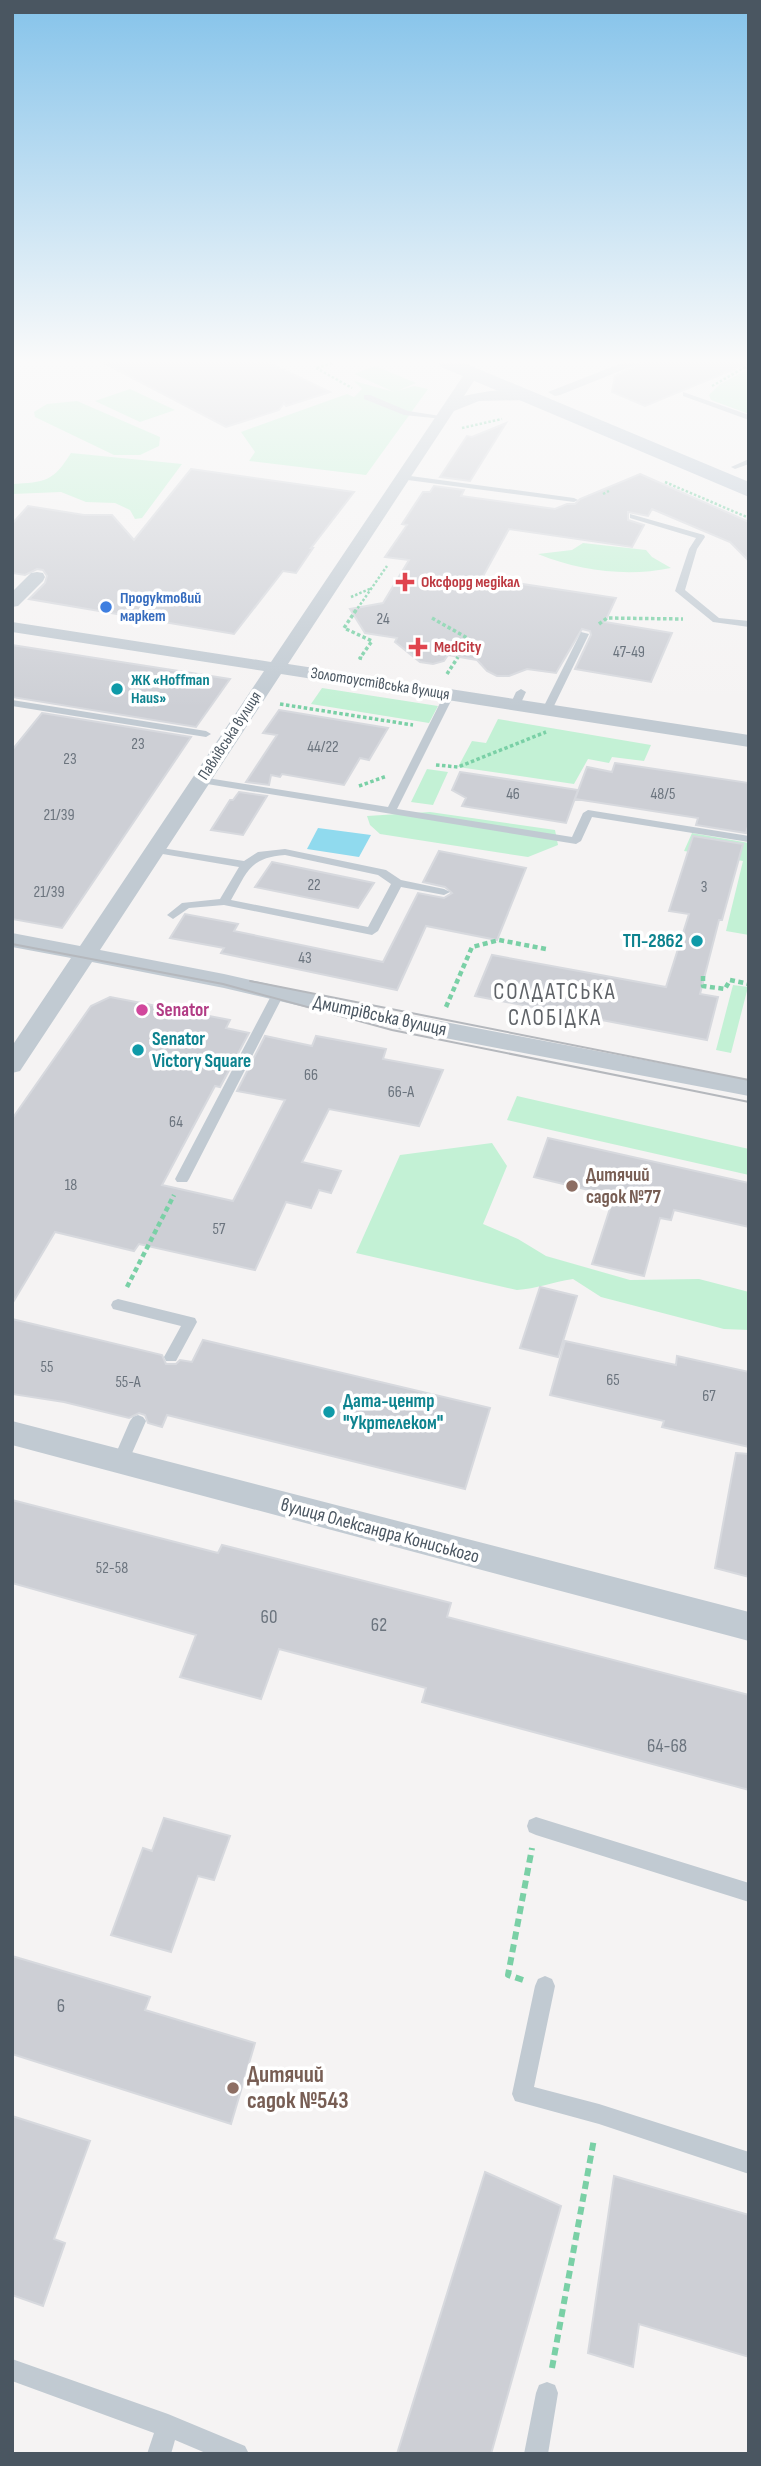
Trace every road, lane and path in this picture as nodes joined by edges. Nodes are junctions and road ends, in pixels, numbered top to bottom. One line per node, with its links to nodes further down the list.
1 (401, 478): 22 (street, Павлівська вулиця)
2 (410, 478): 7 (lane)
3 (721, 478): 4 (main road)
4 (749, 490)
5 (609, 491): 6 (path)
6 (603, 494)
7 (573, 500)
8 (633, 516): 15 (lane)
9 (387, 566): 11 (path)
10 (37, 577): 12 (street)
11 (372, 588): 13 (path); 21 (path)
12 (12, 602)
13 (340, 602)
14 (432, 618): 19 (path)
15 (716, 620): 16 (lane); 18 (path)
16 (749, 624)
17 (12, 627): 22 (street, Золотоустівська вулиця)
18 (584, 634): 26 (lane)
19 (469, 639)
20 (458, 657): 23 (path)
21 (370, 660)
22 (275, 668): 23 (street, Золотоустівська вулиця); 30 (street, Павлівська вулиця)
23 (446, 688): 26 (street, Золотоустівська вулиця); 27 (lane)
24 (12, 703): 28 (lane)
25 (276, 704): 27 (path)
26 (547, 710): 29 (street, Золотоустівська вулиця)
27 (432, 728): 31 (lane)
28 (206, 734)
29 (749, 741)
30 (201, 780): 31 (lane); 33 (street, Павлівська вулиця)
31 (391, 811): 32 (lane)
32 (749, 839)
33 (155, 850): 34 (lane); 41 (street, Павлівська вулиця)
34 (246, 865): 35 (lane); 37 (lane)
35 (397, 883): 36 (lane); 37 (lane)
36 (444, 892)
37 (224, 902): 38 (lane)
38 (173, 915)
39 (12, 940): 41 (street, Дмитрівська вулиця)
40 (546, 949): 45 (path)
41 (87, 954): 44 (street, Дмитрівська вулиця); 46 (street, Павлівська вулиця)
42 (703, 976): 43 (path)
43 (749, 984)
44 (278, 994): 47 (street, Дмитрівська вулиця); 48 (lane)
45 (446, 1008)
46 (12, 1065)
47 (749, 1088)
48 (182, 1179): 49 (path)
49 (118, 1305): 50 (lane)
50 (171, 1357)
51 (138, 1421): 53 (lane)
52 (12, 1433): 53 (street, вулиця Олександра Кониського)
53 (121, 1460): 54 (street, вулиця Олександра Кониського)
54 (749, 1627)
55 (536, 1826): 56 (lane); 57 (path)
56 (749, 1893)
57 (545, 1986): 58 (lane)
58 (599, 2114): 59 (lane); 61 (path)
59 (749, 2163)
60 (12, 2370): 62 (lane)
61 (547, 2393): 65 (lane)
62 (168, 2426): 63 (lane); 64 (lane)
63 (159, 2454)
64 (237, 2454)
65 (536, 2454)

